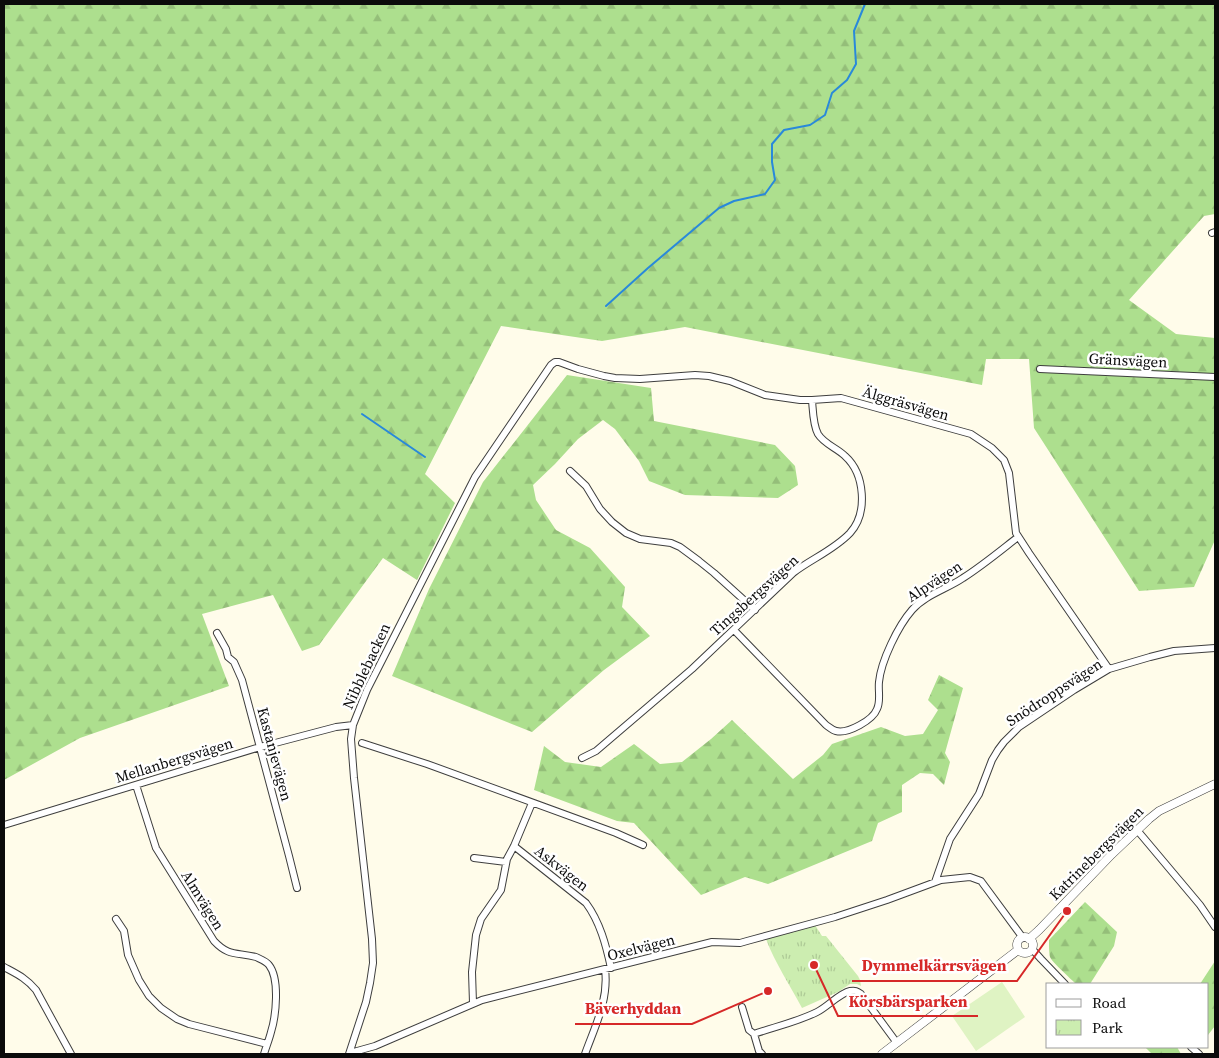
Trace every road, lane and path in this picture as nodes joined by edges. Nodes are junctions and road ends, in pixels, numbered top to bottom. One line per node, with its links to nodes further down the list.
1 (559, 362): 4 (street, Älggräsvägen); 12 (street, Nibblebacken)
2 (1040, 369): 3 (street, Gränsvägen)
3 (1215, 377)
4 (812, 400): 6 (street, Älggräsvägen); 7 (street, Tingsbergsvägen)
5 (570, 471): 7 (street)
6 (1018, 537): 8 (street, Alpvägen); 11 (street, Älggräsvägen)
7 (754, 610): 8 (street, Tingsbergsvägen)
8 (734, 630): 15 (street, Tingsbergsvägen)
9 (217, 633): 14 (street, Kastanjevägen)
10 (1215, 648): 11 (street, Snödroppsvägen)
11 (1109, 669): 25 (street, Snödroppsvägen)
12 (353, 725): 14 (street, Mellanbergsvägen); 40 (street, Nibblebacken)
13 (362, 742): 18 (street)
14 (260, 746): 17 (street, Mellanbergsvägen); 26 (street, Kastanjevägen)
15 (582, 758)
16 (1215, 784): 20 (street, Katrinebergsvägen)
17 (136, 785): 19 (street, Mellanbergsvägen); 39 (street, Almvägen)
18 (532, 803): 21 (street); 22 (street)
19 (4, 825)
20 (1137, 830): 28 (street); 29 (street, Katrinebergsvägen)
21 (643, 845)
22 (514, 846): 24 (street); 33 (street, Askvägen)
23 (474, 858): 24 (street)
24 (506, 862): 35 (street)
25 (938, 881): 29 (street, Oxelvägen); 33 (street, Oxelvägen)
26 (297, 888)
27 (116, 920): 39 (street)
28 (1215, 927)
29 (1026, 938): 30 (street); 31 (street)
30 (1032, 949): 31 (street); 34 (street)
31 (1018, 950): 38 (street)
32 (4, 967): 42 (street)
33 (608, 968): 35 (street, Oxelvägen); 44 (street, Askvägen)
34 (1064, 983)
35 (473, 1004): 40 (street, Oxelvägen)
36 (742, 1007): 37 (street)
37 (754, 1034): 38 (street); 41 (street)
38 (897, 1043): 45 (street)
39 (267, 1044): 43 (street, Almvägen)
40 (349, 1053)
41 (758, 1053)
42 (72, 1054)
43 (264, 1054)
44 (585, 1054)
45 (882, 1054)

